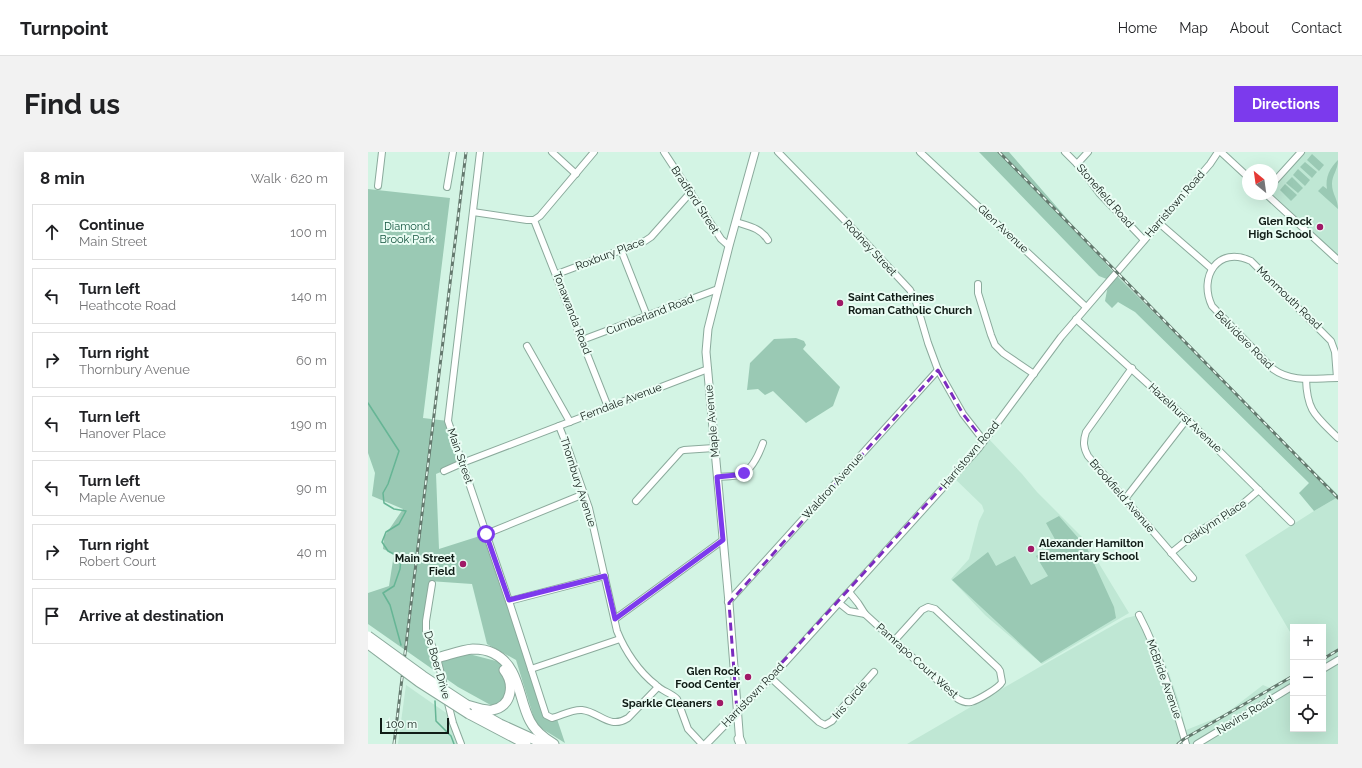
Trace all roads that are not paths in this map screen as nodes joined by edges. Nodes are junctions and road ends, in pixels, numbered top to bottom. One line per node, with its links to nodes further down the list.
1 (382, 152): 19 (street)
2 (453, 152): 20 (street)
3 (480, 152): 23 (street, Main Street)
4 (552, 152): 17 (street)
5 (594, 152): 17 (street)
6 (664, 152): 21 (street, Bradford Street)
7 (755, 152): 25 (main road, Maple Avenue)
8 (778, 152): 43 (street, Rodney Street)
9 (920, 152): 36 (street, Glen Avenue)
10 (1065, 152): 15 (street, Stonefield Road)
11 (1088, 152): 15 (street)
12 (1218, 152): 26 (street, Harristown Road)
13 (1221, 152): 16 (street)
14 (1302, 152): 18 (street)
15 (1078, 164): 28 (street, Stonefield Road)
16 (1242, 171)
17 (576, 174): 24 (street)
18 (1278, 178)
19 (378, 186)
20 (447, 187)
21 (691, 192): 29 (street, Bradford Street); 30 (street, Roxbury Place)
22 (1273, 200): 31 (street)
23 (473, 212): 24 (street); 55 (street, Main Street)
24 (534, 220): 33 (street, Tonawanda Road)
25 (736, 222): 27 (street); 29 (main road, Maple Avenue)
26 (1159, 223): 28 (street, Harristown Road); 32 (street)
27 (768, 240)
28 (1144, 240): 36 (street, Harristown Road)
29 (729, 246): 35 (main road, Maple Avenue)
30 (621, 250): 33 (street, Roxbury Place); 37 (street)
31 (1338, 260)
32 (1212, 269): 45 (street, Monmouth Road); 46 (street, Belvidere Road)
33 (557, 274): 39 (street, Tonawanda Road)
34 (978, 284): 44 (street)
35 (718, 289): 37 (street, Cumberland Road); 42 (main road, Maple Avenue)
36 (1086, 307): 38 (street, Harristown Road)
37 (647, 316): 39 (street, Cumberland Road)
38 (1076, 319): 41 (street, Hazelhurst Avenue); 44 (street, Harristown Road)
39 (582, 340): 47 (street, Tonawanda Road)
40 (527, 346): 49 (street)
41 (1132, 368): 48 (street, Hazelhurst Avenue); 60 (street, Brookfield Avenue)
42 (708, 369): 47 (street, Ferndale Avenue); 54 (main road, Maple Avenue)
43 (938, 370): 52 (street, Rodney Street); 71 (street, Waldron Avenue)
44 (1034, 374): 52 (street, Harristown Road)
45 (1337, 378): 46 (street, Belvidere Road)
46 (1306, 379): 51 (street)
47 (608, 407): 49 (street, Ferndale Avenue)
48 (1187, 419): 58 (street, Hazelhurst Avenue); 60 (street)
49 (570, 422): 50 (street, Ferndale Avenue)
50 (559, 426): 55 (street, Ferndale Avenue); 59 (street, Thornbury Avenue)
51 (1338, 438)
52 (984, 441): 69 (street, Harristown Road)
53 (763, 443): 57 (street)
54 (714, 448): 57 (main road, Maple Avenue); 61 (street)
55 (462, 463): 56 (street, Ferndale Avenue); 63 (street, Main Street)
56 (444, 471)
57 (717, 477): 64 (main road, Maple Avenue)
58 (1259, 490): 62 (street, Hazelhurst Avenue); 65 (street, Oaklynn Place)
59 (584, 494): 63 (street); 66 (street, Thornbury Avenue)
60 (1125, 499): 65 (street, Brookfield Avenue)
61 (636, 501)
62 (1291, 522)
63 (486, 534): 70 (street, Main Street)
64 (723, 540): 71 (main road, Maple Avenue); 75 (street)
65 (1171, 553): 67 (street, Brookfield Avenue)
66 (605, 576): 70 (street); 75 (street, Thornbury Avenue)
67 (1193, 578)
68 (432, 584): 81 (street, De Boer Drive)
69 (849, 592): 72 (street, Harristown Road); 73 (street)
70 (509, 600): 83 (street, Main Street)
71 (728, 602): 89 (main road, Maple Avenue)
72 (838, 603): 73 (street, Pamrapo Court West); 85 (street, Harristown Road)
73 (865, 614): 78 (street, Pamrapo Court West)
74 (1139, 615): 97 (street, McBride Avenue)
75 (615, 619): 77 (street, Thornbury Avenue)
76 (368, 636): 88 (highway, bridge)
77 (620, 639): 83 (street); 86 (street, Thornbury Avenue)
78 (894, 641): 78 (street, Pamrapo Court West)
79 (368, 644): 92 (highway, bridge)
80 (1338, 660): 82 (street)
81 (438, 661): 88 (highway); 91 (street, De Boer Drive); 94 (highway)
82 (1326, 667)
83 (531, 669): 86 (street, Main Street)
84 (874, 672): 85 (street, Iris Circle)
85 (770, 678): 89 (street, Harristown Road)
86 (658, 687): 95 (street, Thornbury Avenue)
87 (1290, 688): 98 (street, Nevins Road)
88 (467, 705): 93 (highway)
89 (737, 712): 90 (main road, Maple Avenue); 96 (main road, Harristown Road)
90 (740, 742)
91 (461, 744)
92 (526, 744)
93 (544, 744)
94 (554, 744)
95 (702, 744)
96 (706, 744)
97 (1186, 744)
98 (1197, 744)

